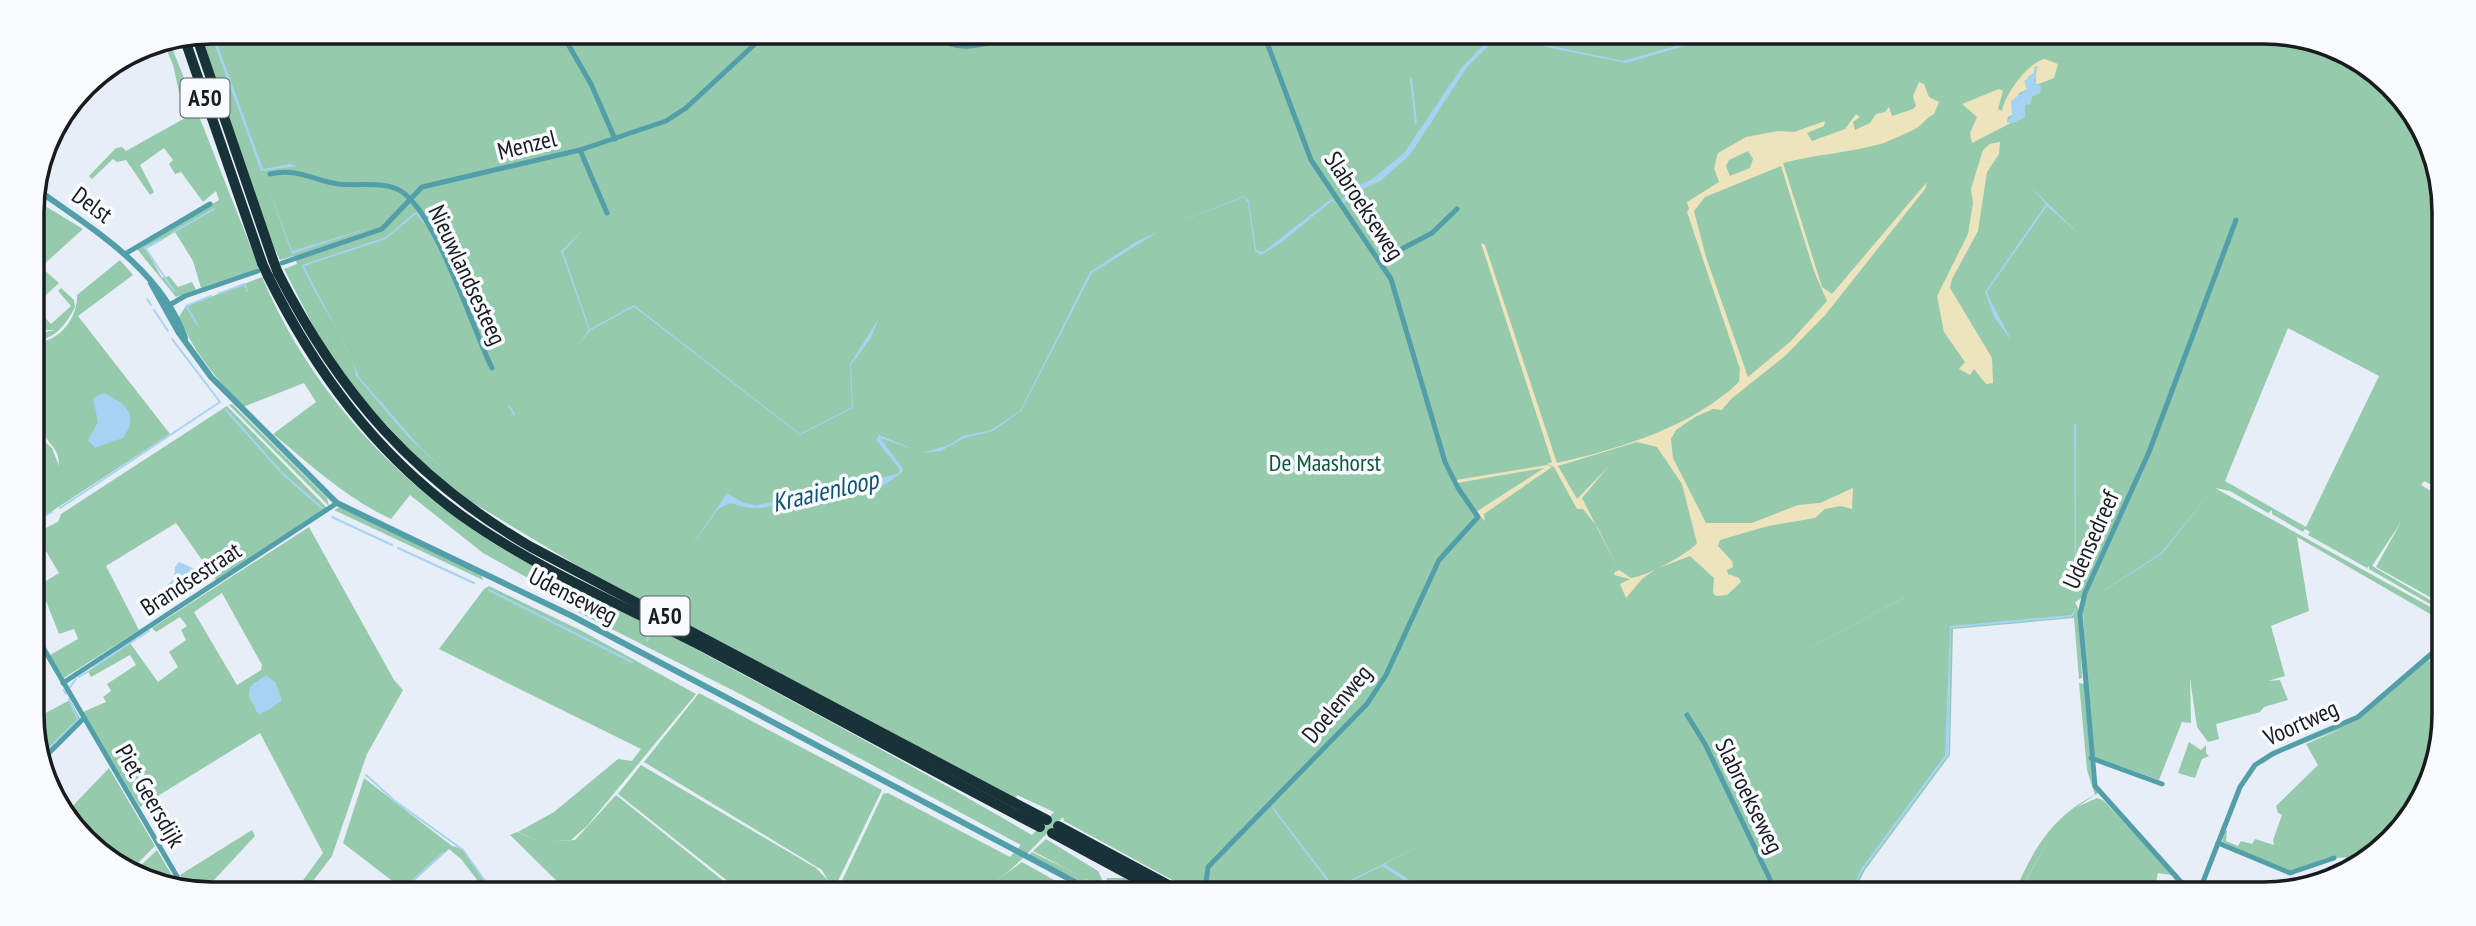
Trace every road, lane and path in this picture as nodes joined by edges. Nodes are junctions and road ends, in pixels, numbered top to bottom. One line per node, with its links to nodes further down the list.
1 (568, 44): 8 (street)
2 (755, 44): 8 (street, Menzel)
3 (944, 44): 4 (street)
4 (987, 44)
5 (1268, 44): 18 (street, Slabroekseweg)
6 (199, 45): 19 (highway, A50)
7 (187, 46): 19 (highway, A50)
8 (615, 139): 9 (street, Menzel)
9 (580, 150): 12 (street, Menzel); 15 (street)
10 (270, 174): 12 (street)
11 (45, 195): 17 (street, Delst)
12 (409, 198): 19 (street, Menzel); 21 (street, Nieuwlandsesteeg)
13 (210, 204): 17 (street)
14 (1457, 209): 18 (street)
15 (607, 213)
16 (2236, 220): 30 (street, Udensedreef)
17 (125, 254): 20 (street, Udenseweg)
18 (1381, 260): 23 (street, Slabroekseweg)
19 (270, 268): 20 (street, Menzel); 32 (highway, A50)
20 (167, 307): 22 (street, Udenseweg)
21 (492, 368)
22 (337, 503): 26 (street, Brandsestraat); 36 (street, Udenseweg)
23 (1478, 517): 39 (street, Doelenweg)
24 (44, 650): 26 (street, Piet Geersdijk)
25 (2432, 653): 33 (street, Voortweg)
26 (63, 683): 28 (street, Piet Geersdijk)
27 (1687, 715): 40 (street, Slabroekseweg)
28 (84, 718): 29 (street); 35 (street, Piet Geersdijk)
29 (49, 753)
30 (2091, 758): 31 (street); 41 (street, Udensedreef)
31 (2162, 783)
32 (1043, 823)
33 (2218, 843): 34 (street); 42 (street, Voortweg)
34 (2334, 858)
35 (178, 879)
36 (1075, 882)
37 (1144, 882): 38 (highway)
38 (1161, 882)
39 (1206, 882)
40 (1771, 882)
41 (2181, 882)
42 (2202, 882)

